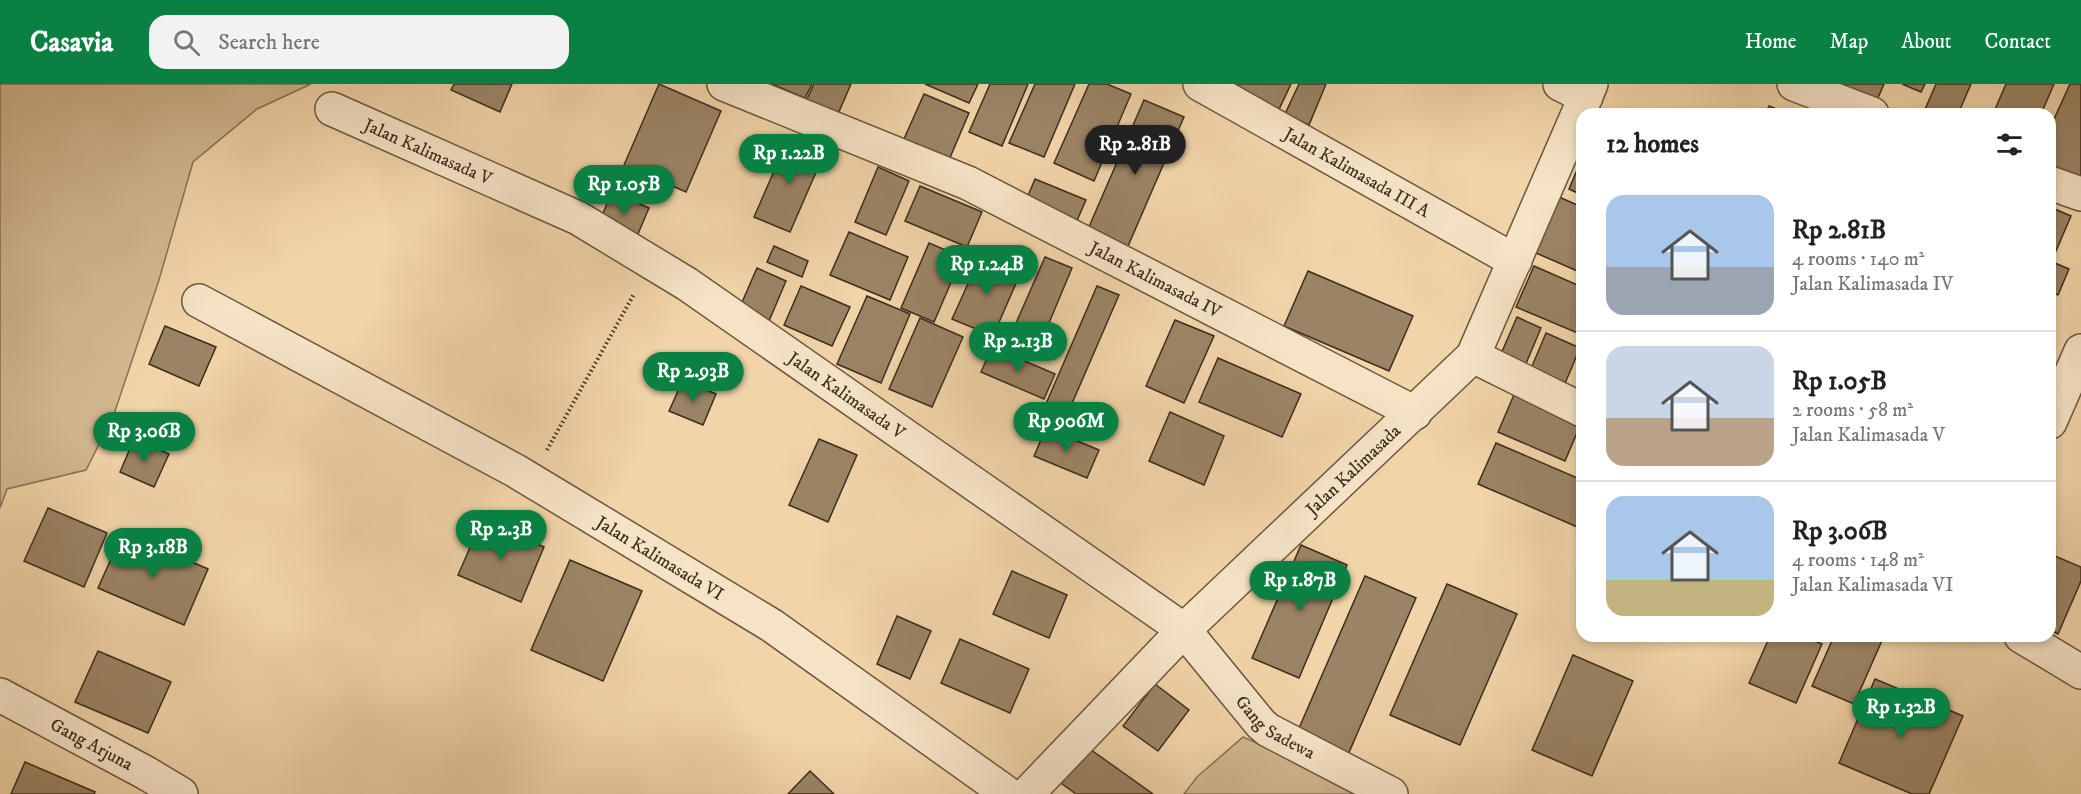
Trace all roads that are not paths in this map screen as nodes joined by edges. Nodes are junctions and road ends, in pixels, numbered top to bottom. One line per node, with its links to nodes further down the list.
1 (724, 84): 15 (street, Jalan Kalimasada IV)
2 (1200, 84): 9 (street, Jalan Kalimasada III A)
3 (1794, 84): 5 (street)
4 (1579, 88): 9 (street, Jalan Kalimasada)
5 (1856, 108)
6 (332, 110): 16 (street, Jalan Kalimasada V)
7 (2056, 185): 8 (street)
8 (2081, 194)
9 (1515, 261): 12 (street, Jalan Kalimasada)
10 (199, 302): 21 (street, Jalan Kalimasada VI)
11 (2081, 351): 14 (street)
12 (1473, 356): 13 (street); 15 (street, Jalan Kalimasada)
13 (1576, 407)
14 (2056, 408)
15 (1415, 413): 16 (street, Jalan Kalimasada)
16 (1184, 630): 22 (street, Jalan Kalimasada); 23 (street, Gang Sadewa)
17 (2031, 642): 18 (street)
18 (2081, 672)
19 (0, 694): 20 (street, Gang Arjuna)
20 (181, 794)
21 (1008, 794)
22 (1027, 794)
23 (1392, 794)

